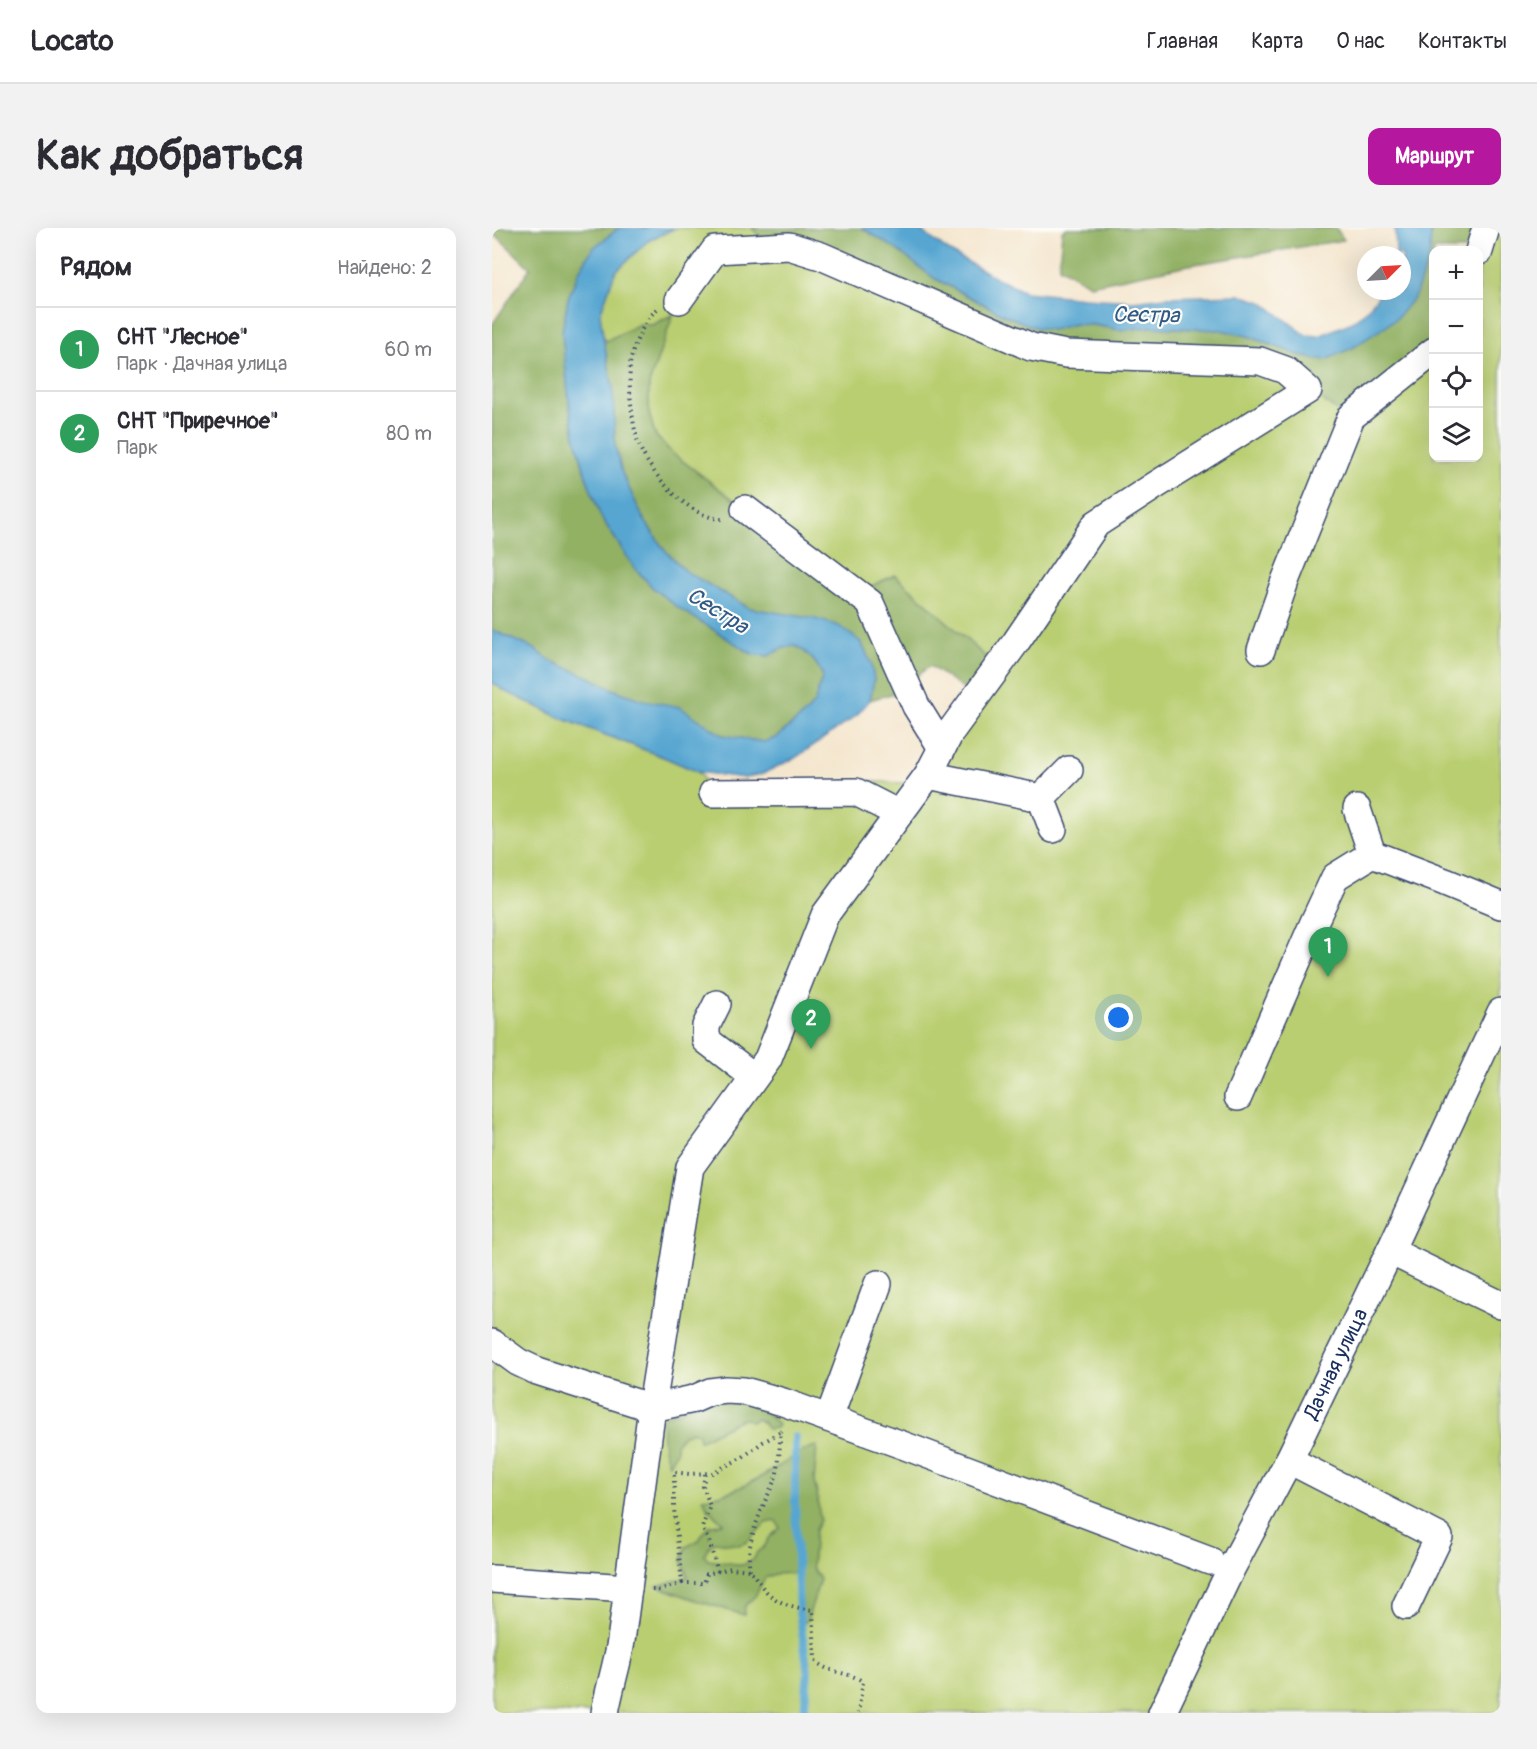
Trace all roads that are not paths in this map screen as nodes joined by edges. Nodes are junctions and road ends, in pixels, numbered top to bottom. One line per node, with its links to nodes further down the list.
1 (1486, 228): 2 (street)
2 (1481, 246)
3 (679, 300): 7 (street)
4 (1430, 354): 6 (street)
5 (745, 509): 7 (street)
6 (1261, 650)
7 (942, 748): 9 (street)
8 (1069, 770): 11 (street)
9 (928, 775): 11 (street); 13 (street)
10 (714, 793): 13 (street)
11 (1041, 798): 14 (street)
12 (1357, 809): 15 (street)
13 (899, 814): 19 (street)
14 (1053, 829)
15 (1372, 854): 16 (street); 20 (street)
16 (1501, 905)
17 (717, 1004): 19 (street)
18 (1500, 1019): 21 (street, Дачная улица)
19 (754, 1077): 25 (street)
20 (1238, 1098)
21 (1390, 1251): 23 (street); 27 (street, Дачная улица)
22 (878, 1284): 26 (street)
23 (1501, 1305)
24 (492, 1343): 25 (street)
25 (652, 1408): 26 (street); 30 (street)
26 (818, 1414): 28 (street)
27 (1289, 1460): 31 (street); 33 (street, Дачная улица)
28 (1210, 1561)
29 (492, 1579): 30 (street)
30 (628, 1588): 32 (street)
31 (1406, 1606)
32 (605, 1713)
33 (1162, 1713)

